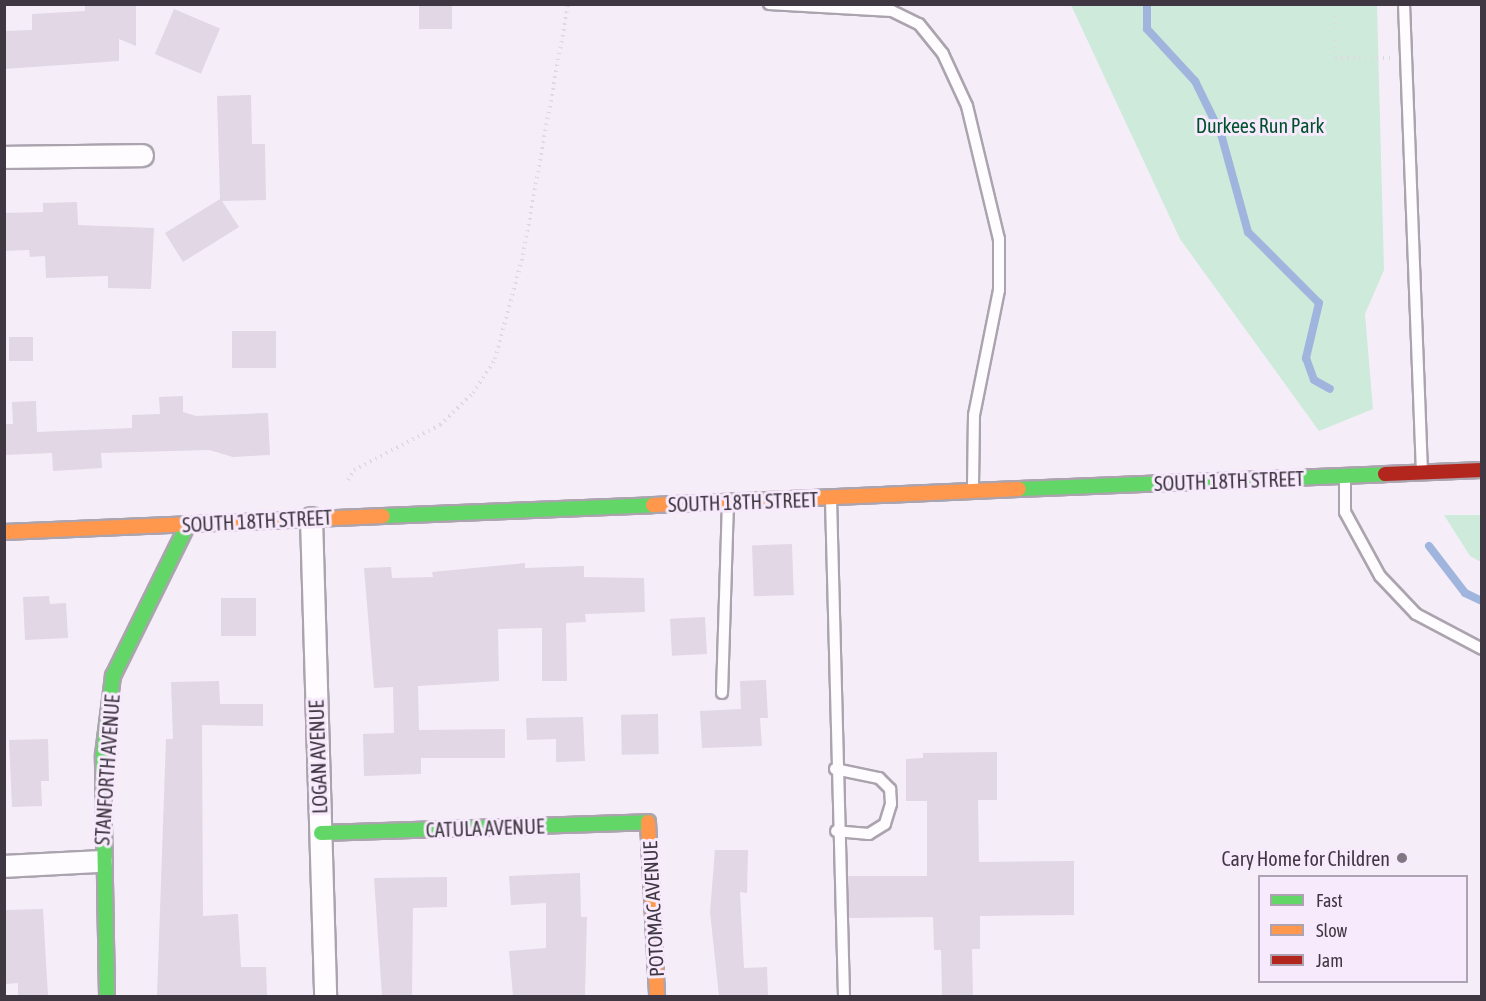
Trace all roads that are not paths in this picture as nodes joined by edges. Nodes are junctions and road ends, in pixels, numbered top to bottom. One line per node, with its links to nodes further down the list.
1 (770, 4): 8 (lane)
2 (1404, 4): 6 (lane)
3 (142, 155): 4 (street)
4 (4, 157)
5 (1482, 470): 6 (main road, SOUTH 18TH STREET)
6 (1422, 472): 7 (main road, SOUTH 18TH STREET)
7 (1345, 477): 8 (main road, SOUTH 18TH STREET); 14 (lane)
8 (973, 491): 9 (main road, SOUTH 18TH STREET)
9 (831, 499): 10 (main road, SOUTH 18TH STREET); 16 (lane)
10 (728, 502): 11 (main road, SOUTH 18TH STREET); 15 (lane)
11 (311, 518): 12 (main road, SOUTH 18TH STREET); 19 (street, LOGAN AVENUE)
12 (188, 524): 13 (main road, SOUTH 18TH STREET); 20 (main road, STANFORTH AVENUE)
13 (4, 532)
14 (1482, 649)
15 (723, 693)
16 (835, 770): 18 (lane); 18 (lane)
17 (649, 822): 19 (main road, CATULA AVENUE); 24 (main road, POTOMAC AVENUE)
18 (836, 831): 25 (lane)
19 (321, 833): 23 (street, LOGAN AVENUE)
20 (101, 861): 21 (street); 22 (main road, STANFORTH AVENUE)
21 (4, 866)
22 (107, 996)
23 (325, 996)
24 (657, 996)
25 (844, 996)

